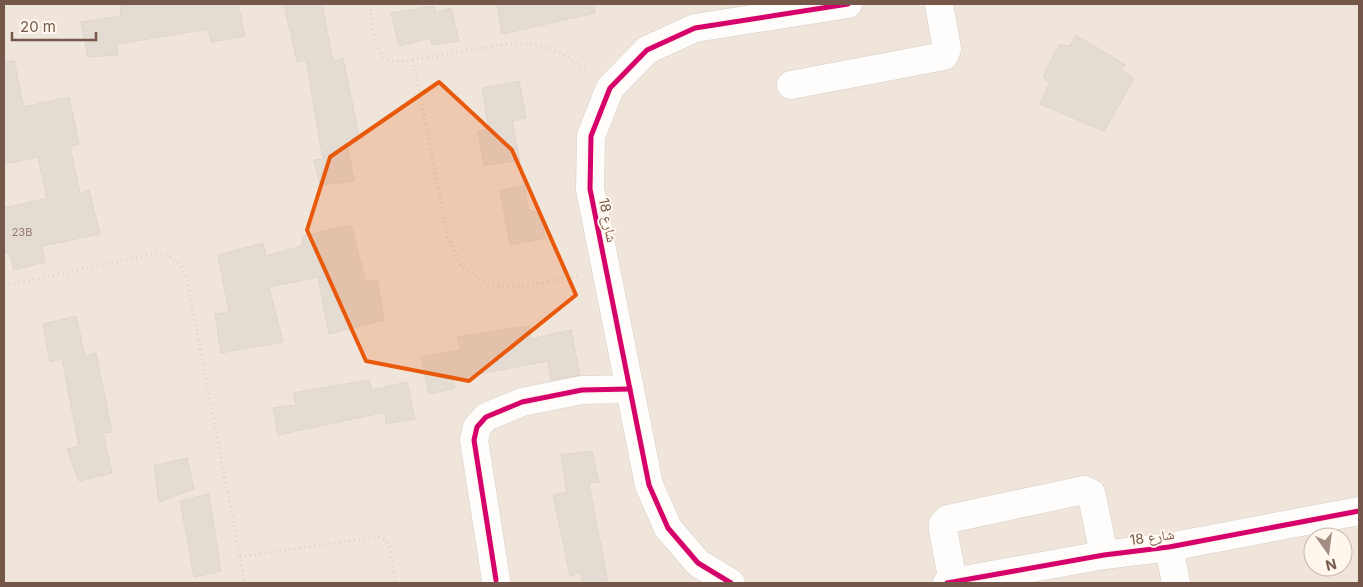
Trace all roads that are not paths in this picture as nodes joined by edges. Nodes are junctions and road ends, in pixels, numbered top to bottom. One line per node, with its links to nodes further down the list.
1 (848, 4): 4 (street, شارع 18)
2 (939, 4): 3 (street)
3 (791, 85)
4 (630, 388): 8 (street); 9 (street, شارع 18)
5 (1359, 511): 6 (street, شارع 18)
6 (1169, 547): 7 (street, شارع 18); 11 (street)
7 (1104, 556): 10 (street, شارع 18); 10 (street)
8 (496, 580)
9 (731, 583)
10 (950, 583)
11 (1176, 583)

